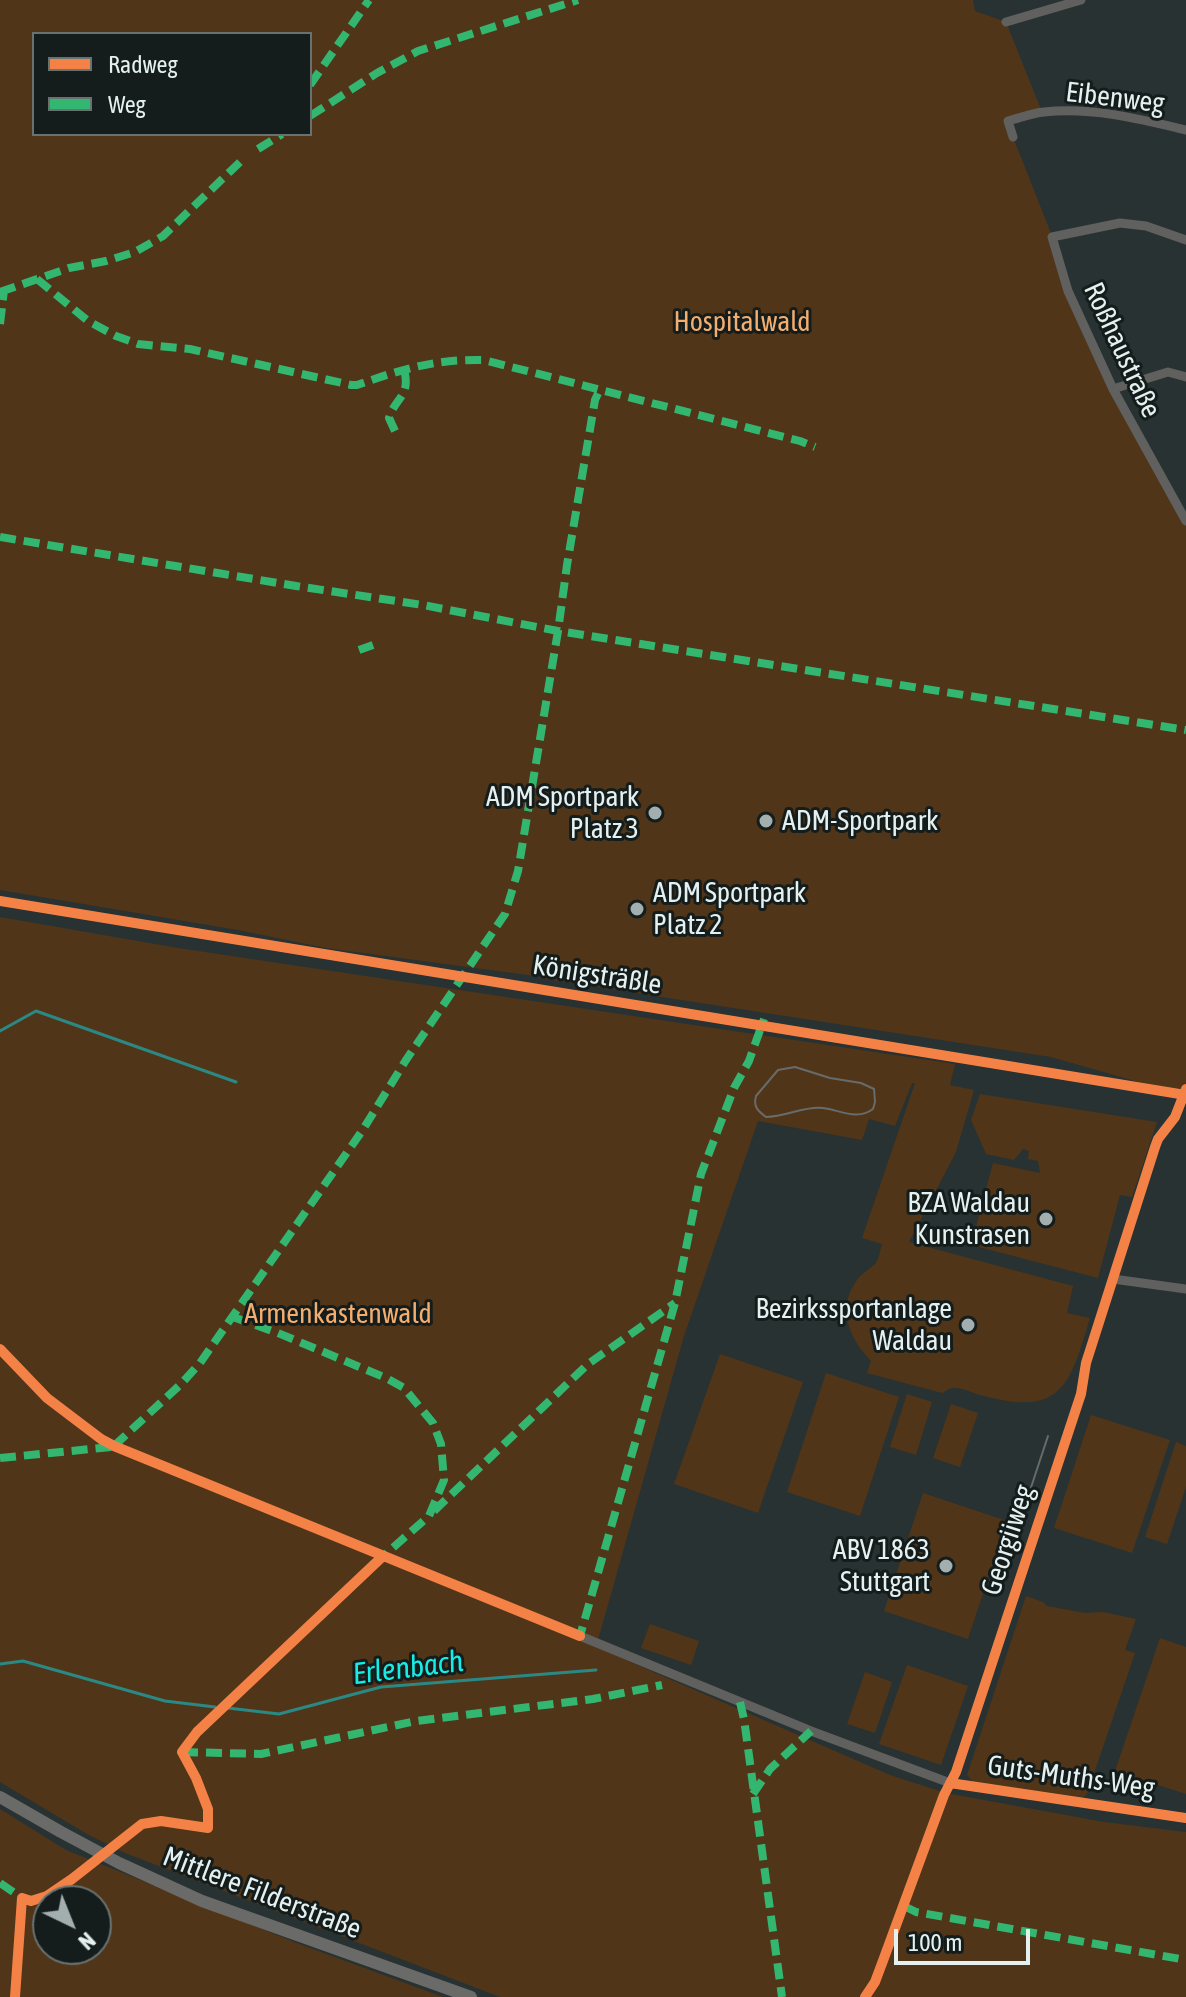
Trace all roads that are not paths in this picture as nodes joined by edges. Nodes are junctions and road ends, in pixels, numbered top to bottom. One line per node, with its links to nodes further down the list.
1 (1081, 0): 2 (street)
2 (1006, 22)
3 (1186, 130): 4 (street, Eibenweg)
4 (1013, 137)
5 (1186, 240): 7 (street, Roßhaustraße)
6 (1186, 377): 7 (street)
7 (1113, 389): 8 (street, Roßhaustraße)
8 (1186, 521)
9 (0, 901): 10 (street, Königsträßle)
10 (1185, 1093): 11 (street, Georgiiweg)
11 (1113, 1279): 12 (street); 14 (street, Georgiiweg)
12 (1186, 1289)
13 (580, 1636): 14 (street, Guts-Muths-Weg)
14 (950, 1783): 16 (street, Guts-Muths-Weg); 18 (street, Georgiiweg)
15 (0, 1797): 17 (main road, Mittlere Filderstraße)
16 (1186, 1818)
17 (471, 1997)
18 (865, 1997)

